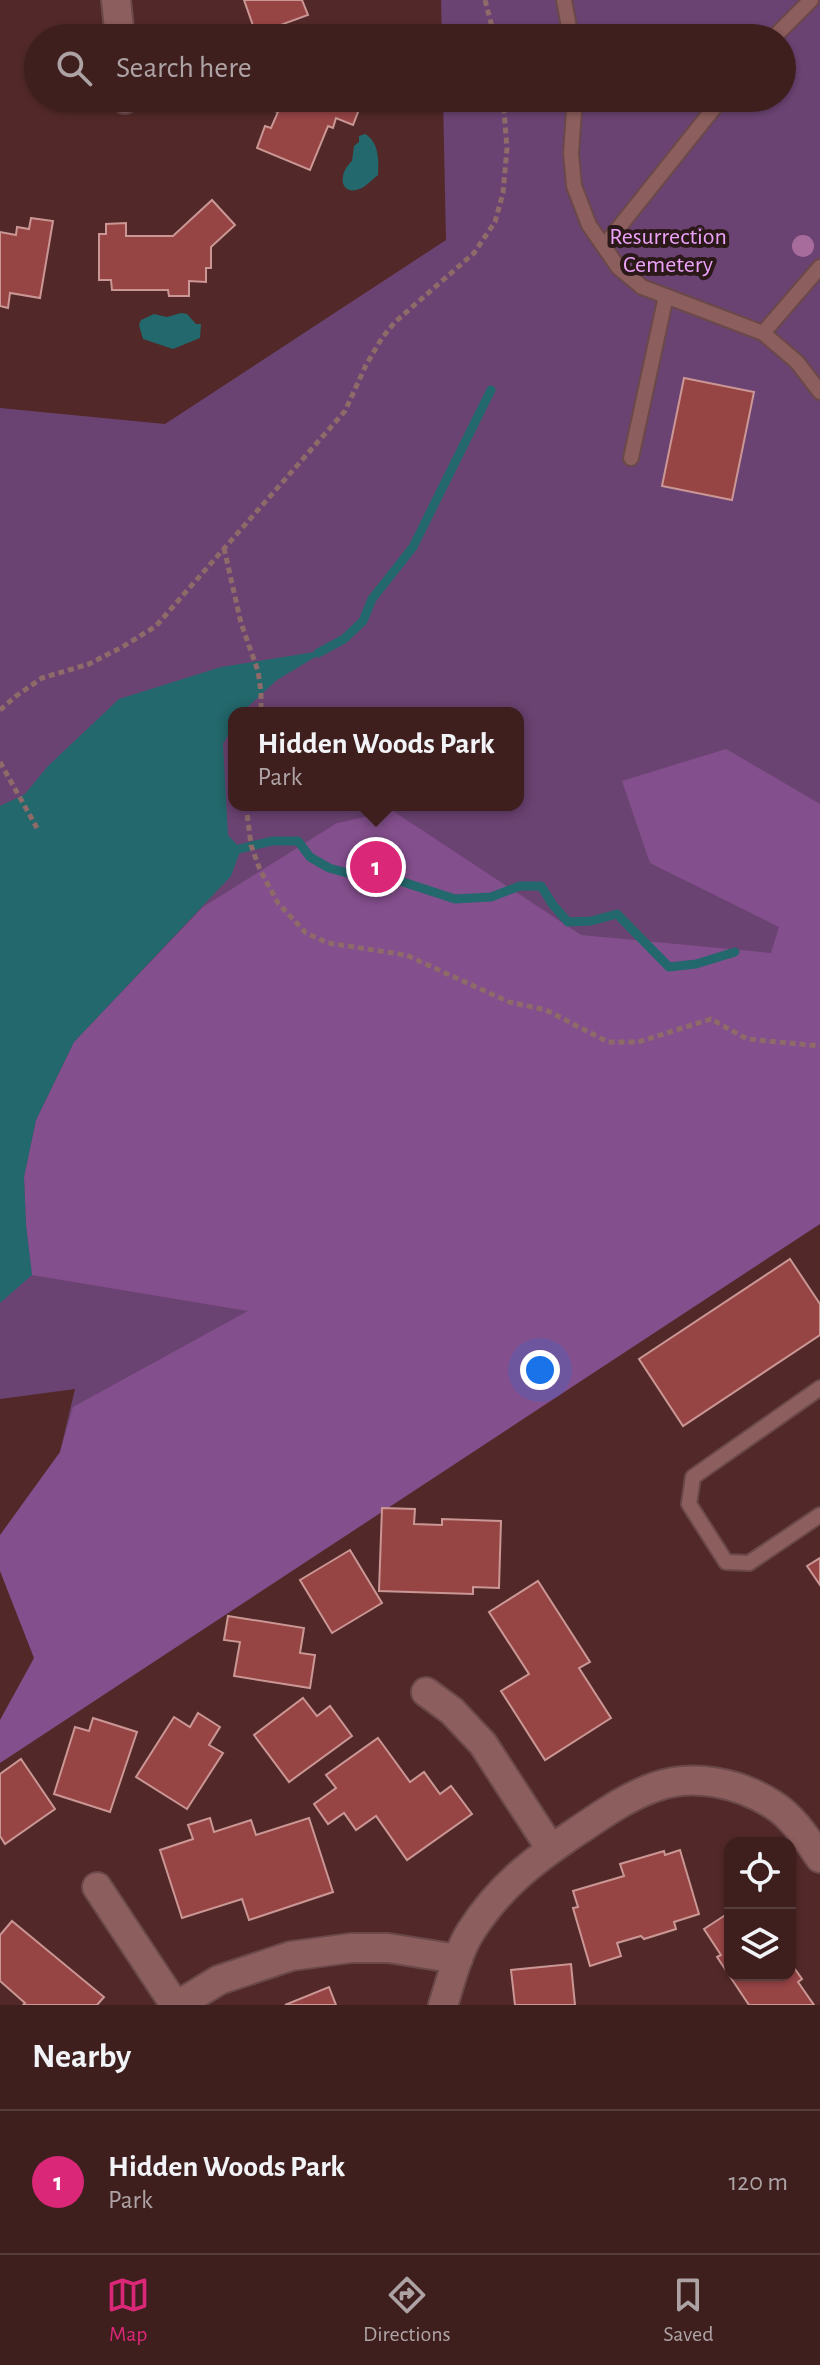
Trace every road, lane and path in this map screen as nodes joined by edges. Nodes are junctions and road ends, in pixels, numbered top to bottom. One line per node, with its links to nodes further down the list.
1 (116, 0): 5 (street)
2 (485, 0): 6 (path)
3 (564, 0): 7 (lane)
4 (811, 0): 8 (lane)
5 (119, 24)
6 (491, 24)
7 (568, 24)
8 (787, 24)
9 (504, 112): 18 (path)
10 (574, 112): 12 (lane)
11 (711, 112): 12 (lane)
12 (604, 246): 14 (lane)
13 (820, 267): 15 (lane)
14 (666, 296): 15 (lane); 17 (lane)
15 (763, 333): 16 (lane)
16 (820, 392)
17 (631, 458)
18 (224, 547): 19 (path); 20 (path)
19 (261, 707)
20 (0, 710)
21 (0, 762): 23 (path)
22 (246, 811): 24 (path)
23 (37, 828)
24 (820, 1046)
25 (820, 1388): 26 (lane)
26 (820, 1515)
27 (426, 1692): 28 (street)
28 (551, 1849): 29 (street); 31 (street)
29 (820, 1858)
30 (97, 1887): 32 (street)
31 (458, 1959): 32 (street); 33 (street)
32 (177, 2005)
33 (443, 2005)

